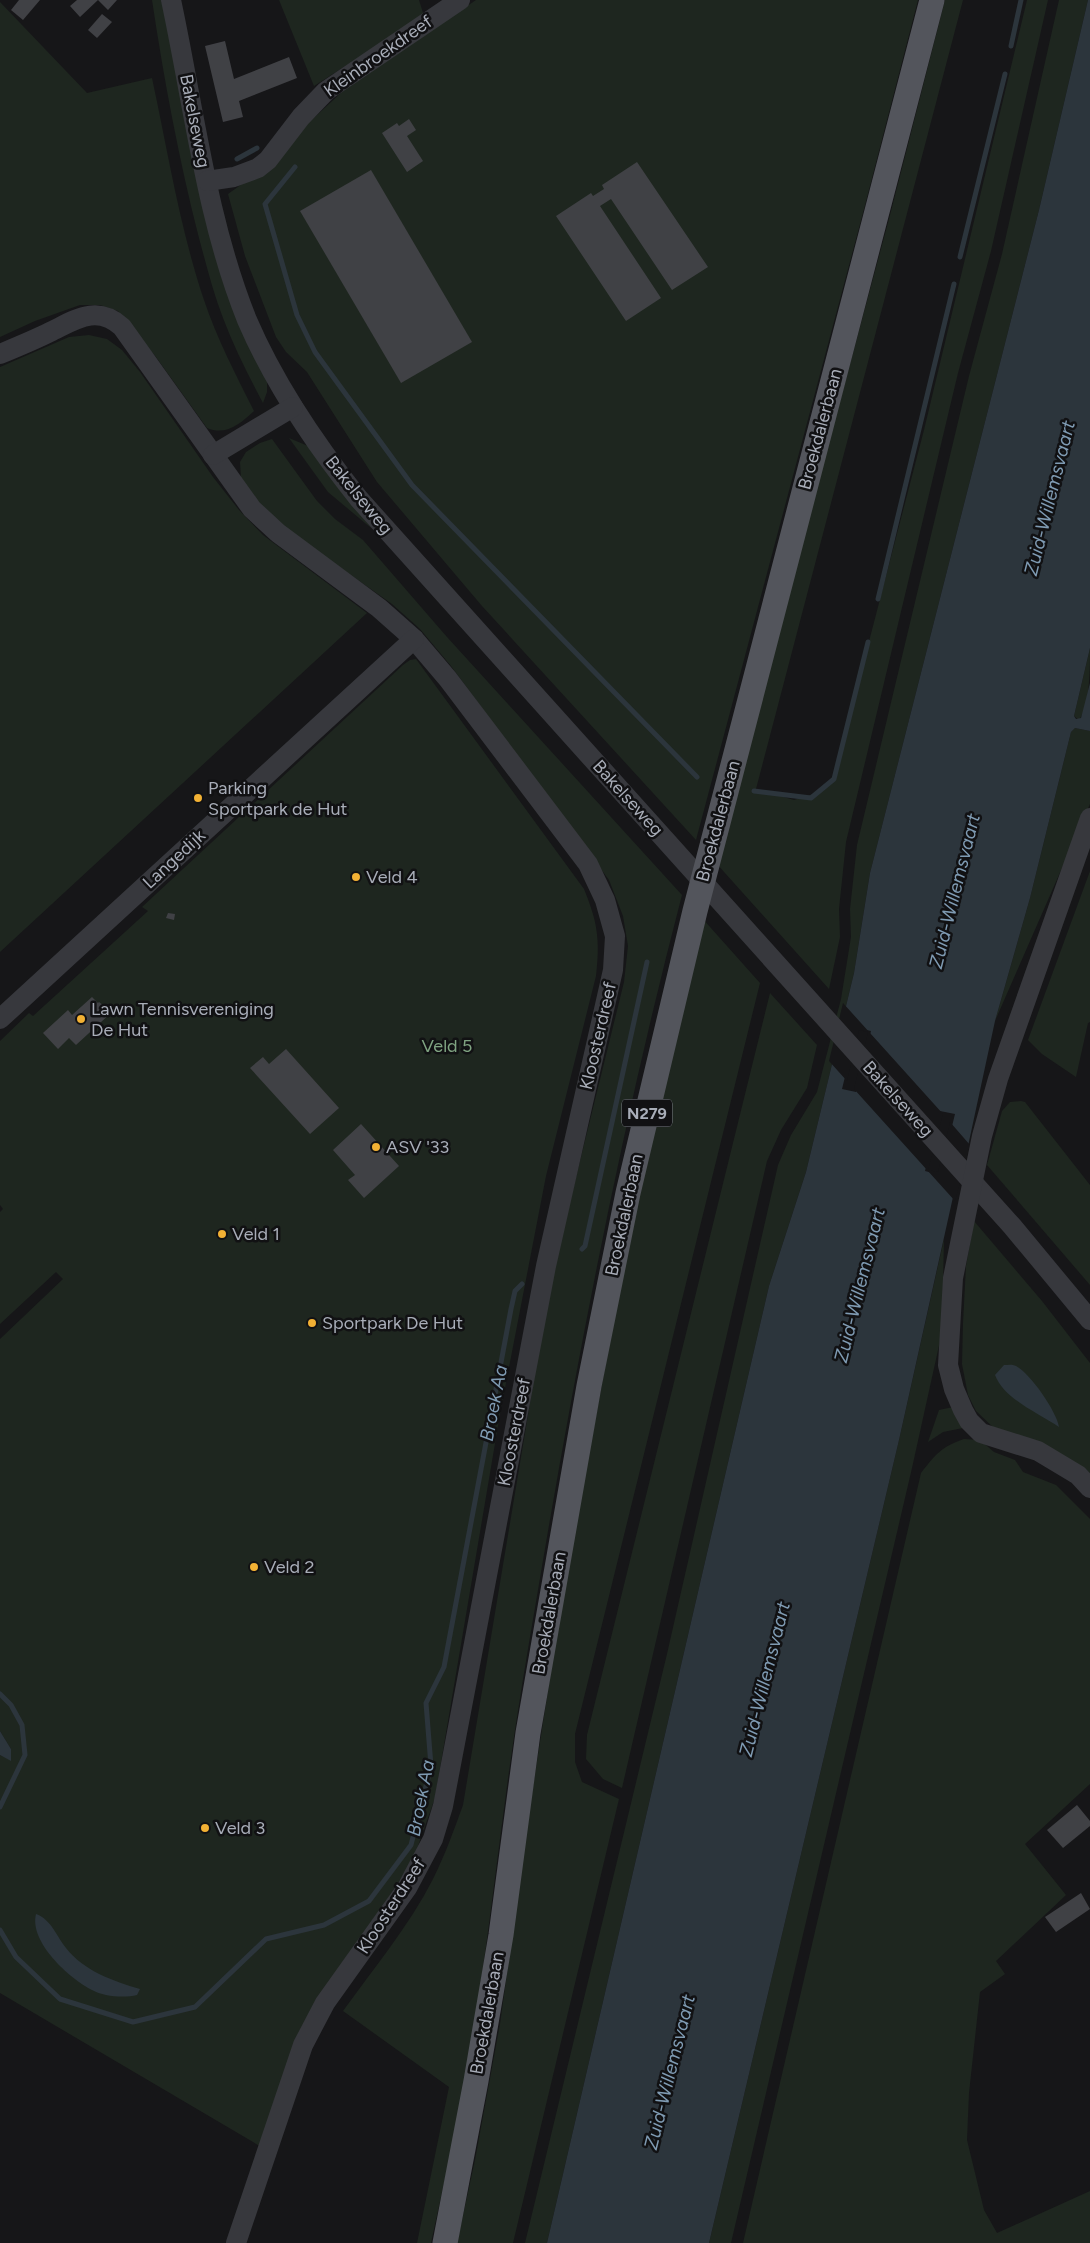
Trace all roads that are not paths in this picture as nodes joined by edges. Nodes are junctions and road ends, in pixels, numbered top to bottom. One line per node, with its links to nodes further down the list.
1 (171, 0): 4 (street, Bakelseweg)
2 (460, 0): 4 (street, Kleinbroekdreef)
3 (932, 0): 14 (main road, Broekdalerbaan / N279)
4 (206, 181): 6 (street, Bakelseweg)
5 (0, 354): 7 (street)
6 (293, 407): 7 (street); 11 (street, Bakelseweg)
7 (213, 455): 8 (street, Kloosterdreef)
8 (414, 639): 10 (street, Langedijk); 13 (street, Kloosterdreef)
9 (1090, 818): 12 (street)
10 (0, 1019)
11 (1090, 1320)
12 (1090, 1488)
13 (236, 2243)
14 (445, 2243)

